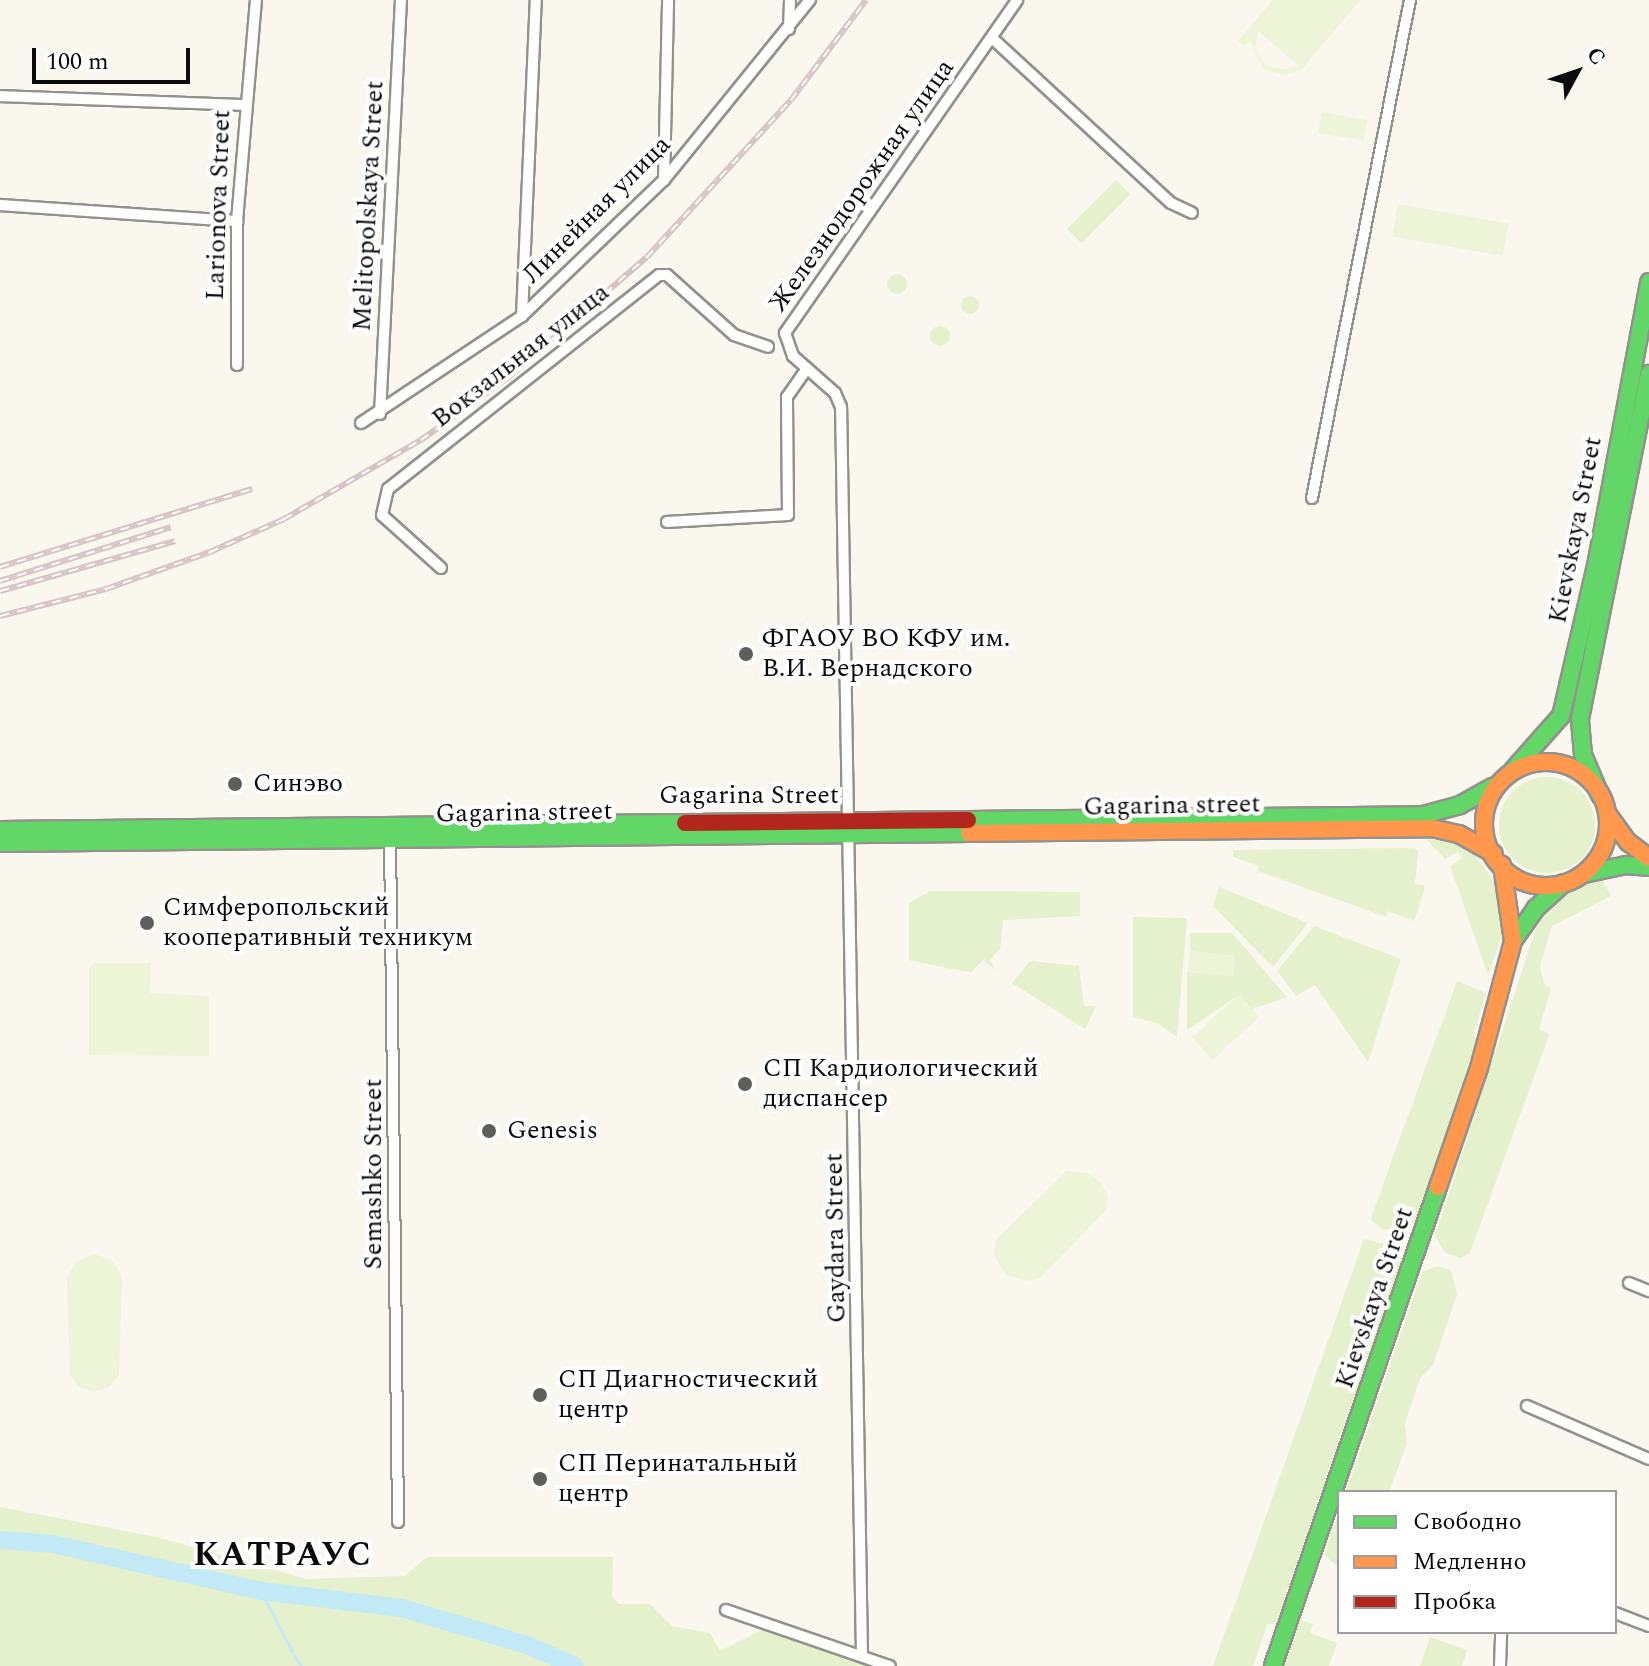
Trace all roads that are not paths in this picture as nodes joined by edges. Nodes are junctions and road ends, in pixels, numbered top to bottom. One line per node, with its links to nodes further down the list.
1 (256, 0): 12 (street, Larionova Street)
2 (401, 0): 23 (street, Melitopolskaya Street)
3 (536, 0): 18 (street)
4 (668, 0): 13 (street)
5 (790, 0): 9 (street)
6 (810, 0): 9 (street, Линейная улица)
7 (1017, 0): 10 (street, Железнодорожная улица)
8 (1410, 0): 25 (street)
9 (789, 31): 13 (street, Линейная улица)
10 (992, 38): 15 (street); 21 (street, Железнодорожная улица)
11 (0, 96): 12 (street)
12 (244, 105): 16 (street, Larionova Street)
13 (664, 180): 18 (street, Линейная улица)
14 (0, 205): 16 (street)
15 (1192, 213)
16 (237, 221): 20 (street, Larionova Street)
17 (1649, 282): 28 (main road, Kievskaya Street)
18 (522, 316): 23 (street, Линейная улица)
19 (768, 347): 27 (street, Вокзальная улица)
20 (237, 365)
21 (807, 368): 26 (street); 32 (street, Железнодорожная улица)
22 (1649, 374): 30 (main road, Kievskaya Street)
23 (380, 414): 24 (street, Линейная улица)
24 (361, 423)
25 (1312, 498)
26 (667, 522)
27 (441, 568)
28 (1513, 770): 29 (main road); 30 (main road)
29 (1493, 787): 32 (main road, Gagarina Street); 37 (main road)
30 (1600, 795): 31 (main road)
31 (1607, 812): 36 (main road); 39 (main road)
32 (851, 826): 34 (main road, Gagarina Street); 37 (main road, Gagarina Street); 51 (street, Gaydara Street)
33 (0, 830): 34 (main road, Gagarina Street)
34 (390, 832): 35 (main road); 46 (street, Semashko Street)
35 (0, 843)
36 (1649, 858)
37 (1498, 860): 40 (main road); 41 (main road, Kievskaya Street)
38 (1649, 867): 39 (main road)
39 (1583, 874): 40 (main road)
40 (1565, 883): 41 (main road, Kievskaya Street)
41 (1513, 941): 53 (main road, Kievskaya Street)
42 (1629, 1283): 43 (street)
43 (1649, 1291)
44 (1527, 1406): 45 (street)
45 (1649, 1459)
46 (398, 1522)
47 (726, 1610): 51 (street)
48 (1617, 1614): 49 (street)
49 (1649, 1626)
50 (1501, 1634): 54 (street)
51 (862, 1656): 52 (street)
52 (890, 1666)
53 (1273, 1666)
54 (1500, 1666)

